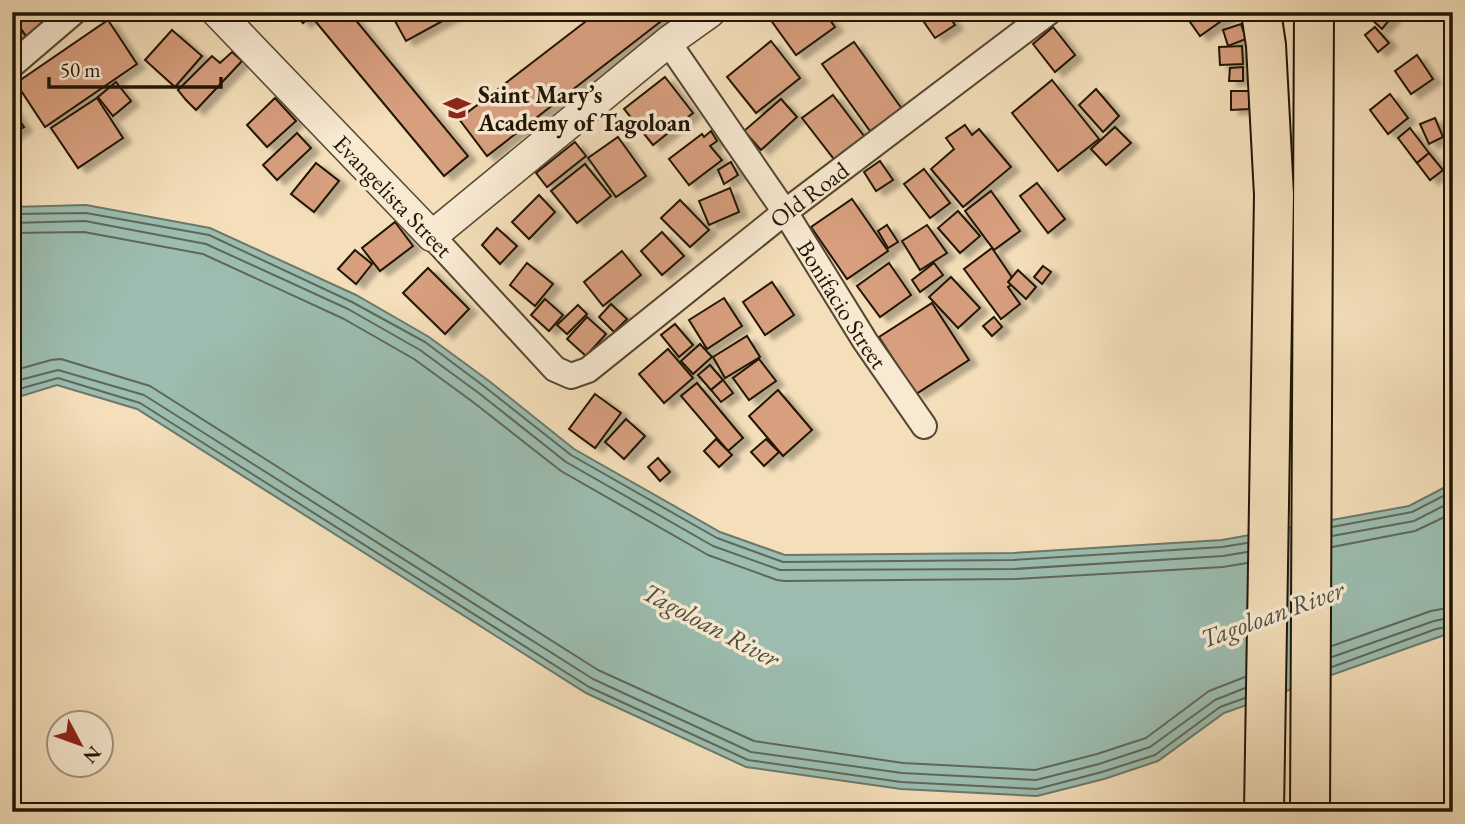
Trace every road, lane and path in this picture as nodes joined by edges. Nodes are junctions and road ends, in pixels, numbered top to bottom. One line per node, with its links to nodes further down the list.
1 (74, 12): 8 (street)
2 (217, 12): 10 (street, Evangelista Street)
3 (710, 12): 7 (street)
4 (1049, 12): 9 (street, Old Road)
5 (1261, 12): 13 (highway)
6 (1314, 12): 14 (highway)
7 (668, 42): 9 (street, Bonifacio Street); 10 (street)
8 (12, 65)
9 (785, 212): 11 (street, Old Road); 12 (street, Bonifacio Street)
10 (432, 236): 11 (street, Evangelista Street)
11 (571, 376)
12 (924, 426)
13 (1264, 812)
14 (1310, 812)

